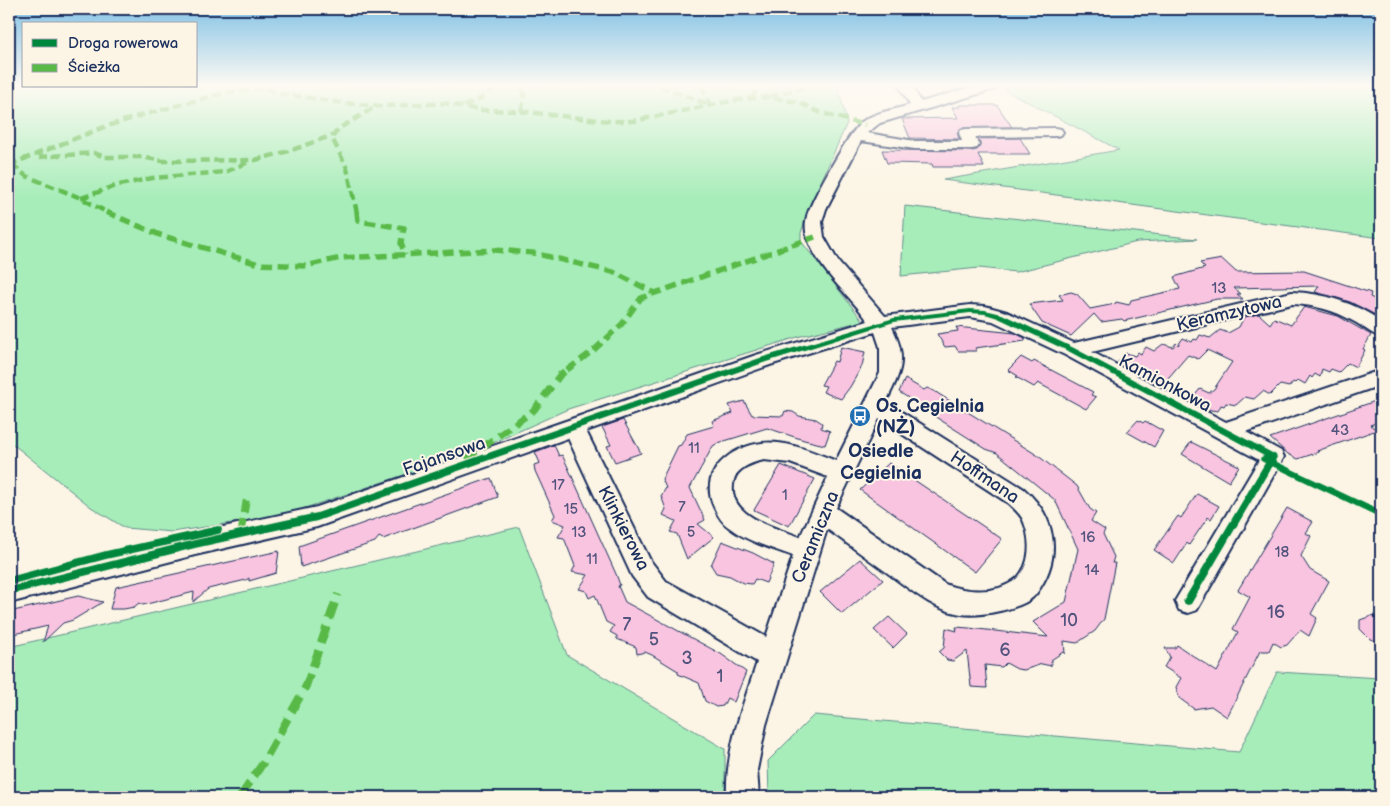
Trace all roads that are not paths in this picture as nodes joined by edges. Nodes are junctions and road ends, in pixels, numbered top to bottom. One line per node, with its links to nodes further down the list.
1 (867, 124): 3 (street)
2 (1056, 132): 3 (street)
3 (857, 136): 4 (street, Ceramiczna)
4 (881, 325): 6 (street, Kamionkowa); 8 (street, Ceramiczna); 9 (street, Fajansowa)
5 (1381, 330): 6 (street, Keramzytowa)
6 (1072, 350): 10 (street, Kamionkowa)
7 (1381, 377): 10 (street)
8 (874, 405): 11 (street, Ceramiczna); 12 (street, Hoffmana)
9 (574, 428): 14 (street, Fajansowa); 16 (street, Klinkierowa)
10 (1224, 431): 15 (street, Kamionkowa)
11 (841, 472): 12 (street, Ceramiczna); 13 (street)
12 (822, 512): 13 (street, Ceramiczna)
13 (807, 550): 16 (street, Ceramiczna)
14 (9, 590)
15 (1188, 601)
16 (772, 655): 17 (street, Ceramiczna)
17 (743, 797)

